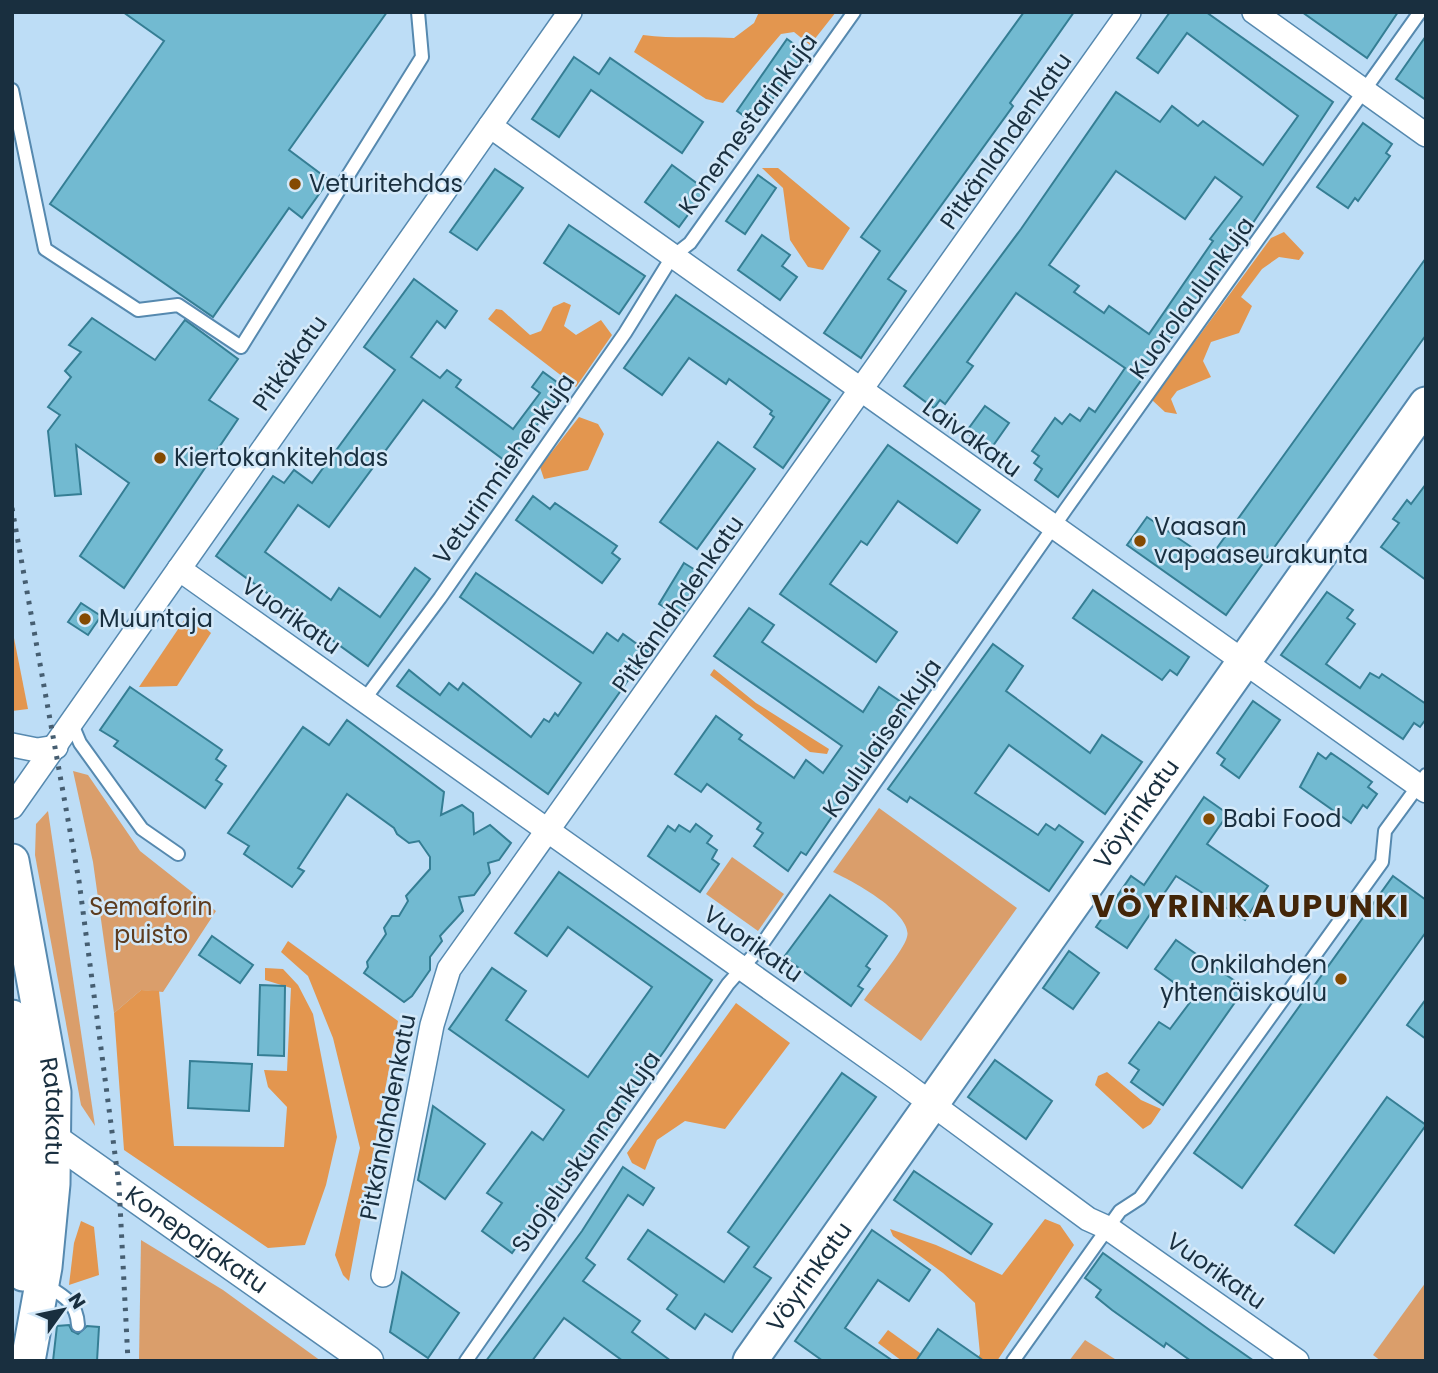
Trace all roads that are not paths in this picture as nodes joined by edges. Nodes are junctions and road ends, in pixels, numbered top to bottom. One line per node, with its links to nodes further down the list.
1 (418, 12): 7 (lane)
2 (570, 12): 9 (street, Pitkäkatu)
3 (854, 12): 11 (lane, Konemestarinkuja)
4 (1129, 12): 12 (street, Pitkänlahdenkatu)
5 (1254, 12): 8 (street)
6 (1420, 12): 8 (lane, Kuorolaulunkuja)
7 (12, 90)
8 (1365, 92): 10 (street); 14 (lane, Kuorolaulunkuja)
9 (490, 126): 11 (street, Laivakatu); 15 (street, Pitkäkatu)
10 (1426, 135)
11 (672, 257): 12 (street, Laivakatu); 17 (lane, Veturinmiehenkuja)
12 (861, 390): 14 (street, Laivakatu); 23 (street, Pitkänlahdenkatu)
13 (1426, 404): 16 (main road, Vöyrinkatu)
14 (1055, 529): 16 (street, Laivakatu); 26 (lane, Koululaisenkuja)
15 (179, 569): 17 (street, Vuorikatu); 18 (street, Pitkäkatu)
16 (1244, 662): 21 (street, Laivakatu); 28 (main road, Vöyrinkatu)
17 (363, 699): 23 (street, Vuorikatu)
18 (72, 724): 20 (street, Pitkäkatu); 24 (lane)
19 (12, 745): 20 (street)
20 (56, 747): 22 (street, Pitkäkatu)
21 (1423, 784): 30 (lane)
22 (12, 807)
23 (548, 831): 26 (street, Vuorikatu); 32 (street, Pitkänlahdenkatu)
24 (178, 854)
25 (12, 861): 29 (main road, Ratakatu)
26 (742, 968): 28 (street, Vuorikatu); 37 (lane, Suojeluskunnankuja)
27 (12, 1017): 29 (main road, Ratakatu)
28 (931, 1103): 30 (street, Vuorikatu); 38 (main road, Vöyrinkatu)
29 (31, 1122): 31 (main road, Ratakatu); 36 (street, Konepajakatu)
30 (1108, 1228): 39 (lane); 40 (street, Vuorikatu)
31 (31, 1272): 33 (lane); 34 (main road, Ratakatu); 35 (main road, Ratakatu)
32 (383, 1275)
33 (78, 1325)
34 (18, 1361)
35 (28, 1361)
36 (368, 1361)
37 (466, 1361)
38 (750, 1361)
39 (1013, 1361)
40 (1297, 1361)

